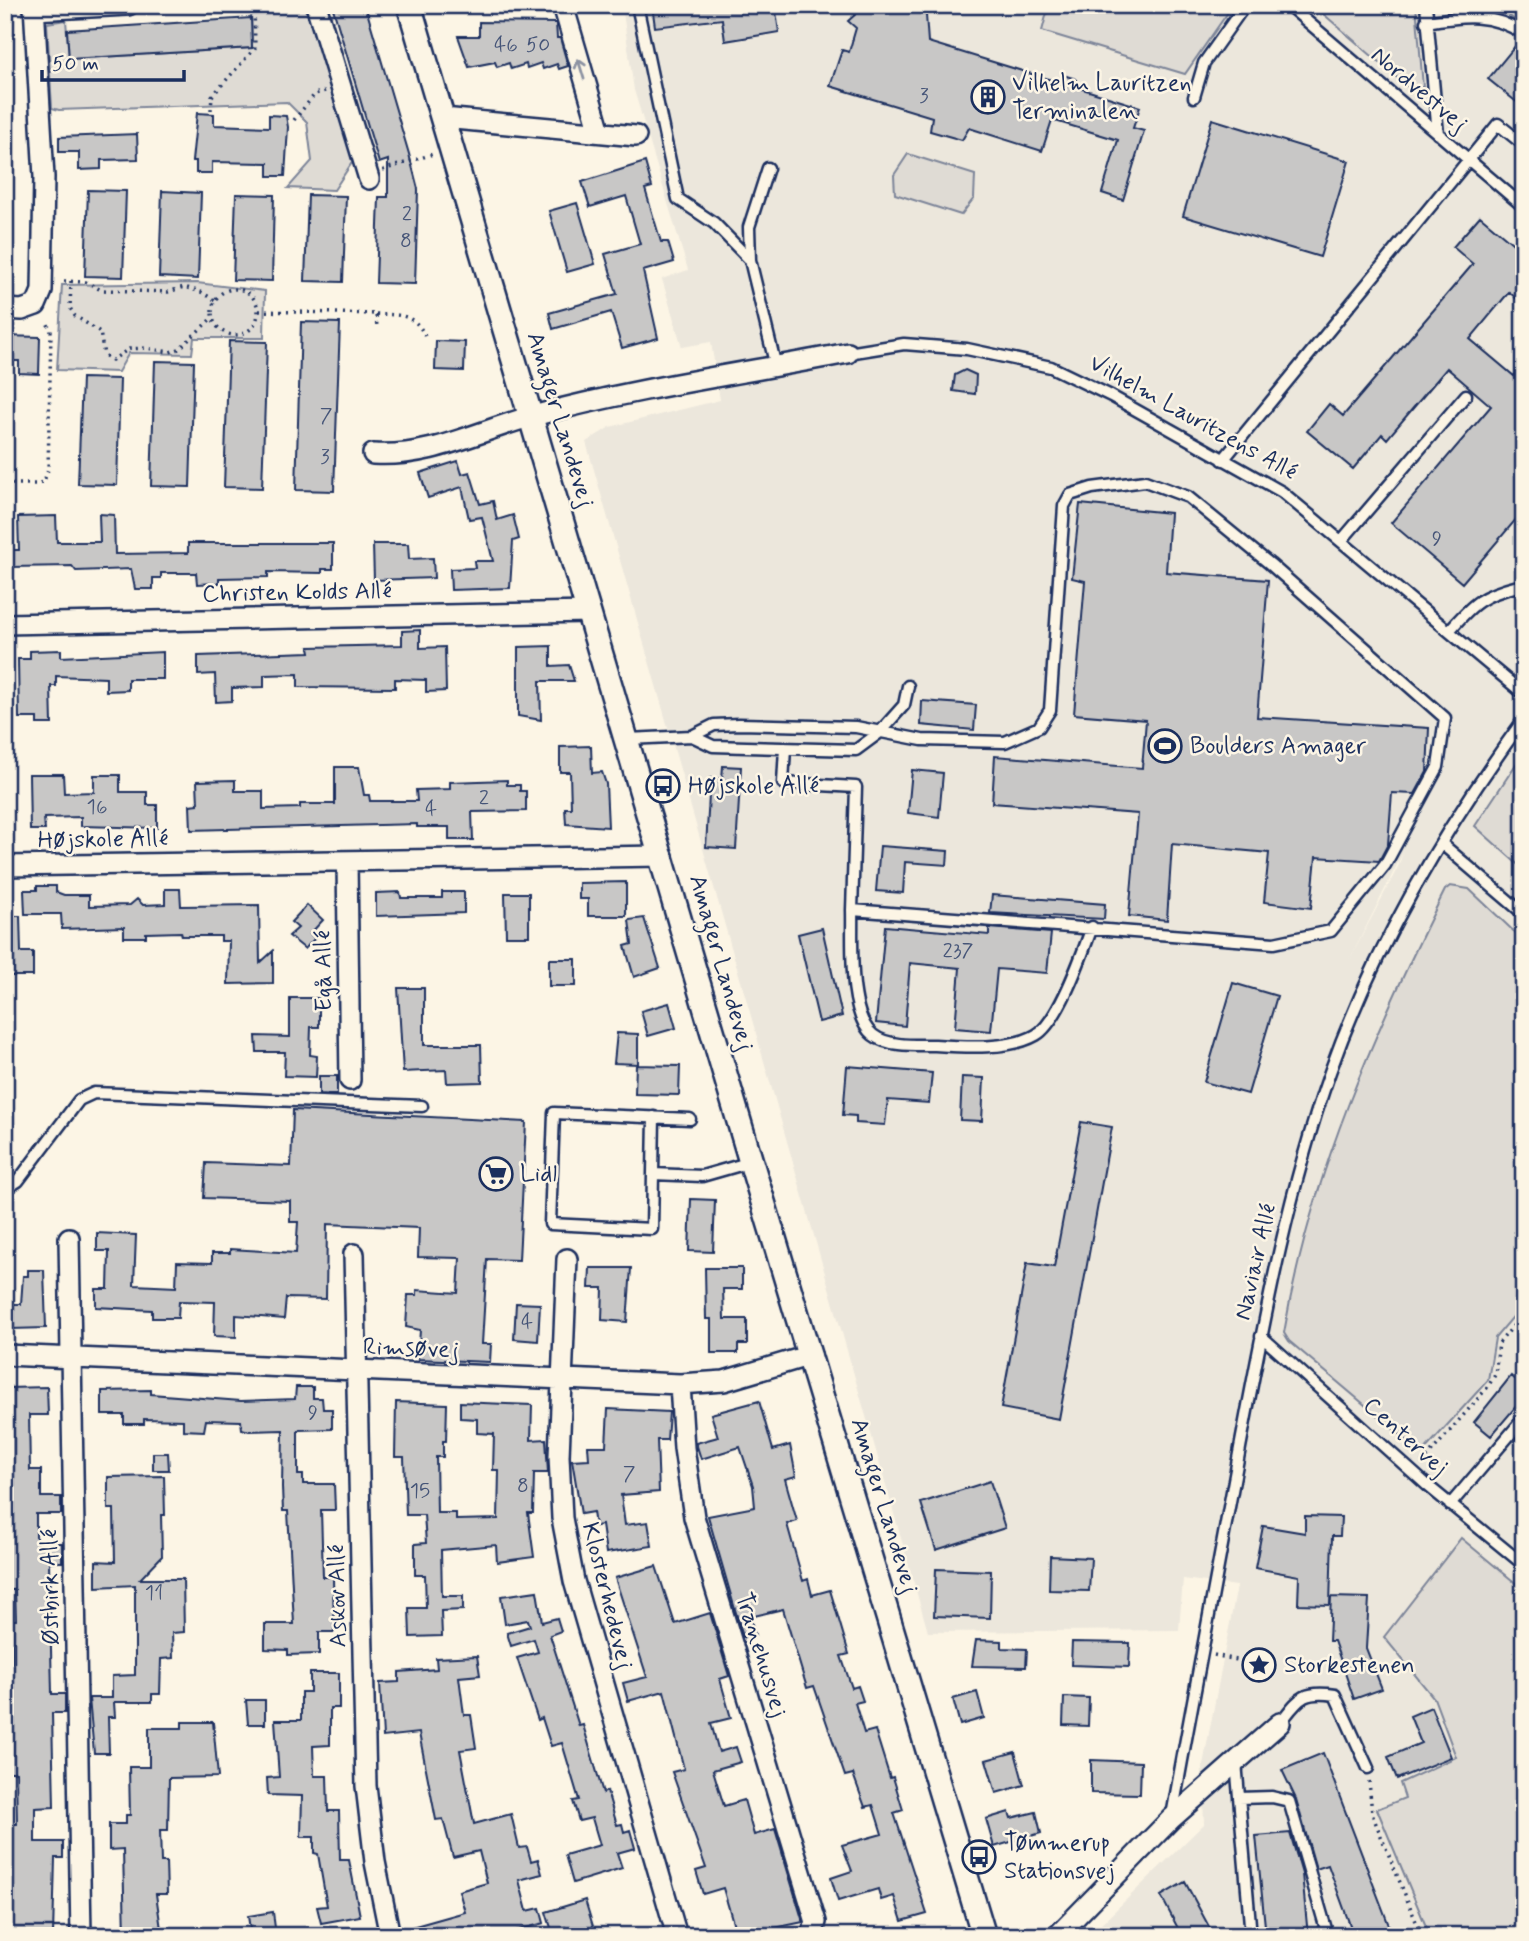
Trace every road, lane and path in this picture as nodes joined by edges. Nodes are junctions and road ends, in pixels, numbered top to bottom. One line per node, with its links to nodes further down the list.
1 (128, 5): 10 (street)
2 (254, 5): 15 (path)
3 (316, 5): 13 (street)
4 (409, 5): 16 (street, Amager Landevej)
5 (563, 5): 18 (street, one-way to 5)
6 (637, 5): 27 (lane)
7 (1245, 5): 14 (lane)
8 (1287, 5): 19 (lane, Nordvestvej)
9 (1426, 5): 11 (lane)
10 (34, 8): 31 (street)
11 (1426, 22): 12 (lane); 19 (lane)
12 (1524, 34)
13 (341, 87): 17 (path); 25 (street)
14 (1194, 97)
15 (211, 110)
16 (443, 118): 18 (street); 22 (street, Amager Landevej)
17 (294, 120)
18 (600, 132): 20 (street)
19 (1438, 134): 23 (lane, Nordvestvej)
20 (636, 136)
21 (1524, 145): 23 (lane)
22 (452, 147): 25 (path); 41 (street, Amager Landevej)
23 (1469, 160): 26 (lane, Nordvestvej); 43 (lane)
24 (768, 168): 27 (lane)
25 (369, 177)
26 (1524, 207)
27 (750, 260): 39 (lane)
28 (64, 281): 29 (path)
29 (71, 282): 30 (path); 35 (path)
30 (215, 300): 33 (path); 35 (path)
31 (36, 304): 32 (street); 44 (path)
32 (5, 309)
33 (259, 311): 34 (path); 35 (path)
34 (376, 314): 36 (path); 37 (path)
35 (213, 317)
36 (377, 328)
37 (425, 336)
38 (848, 353): 39 (street, Vilhelm Lauritzens Allé); 43 (lane, Vilhelm Lauritzens Allé)
39 (776, 366): 41 (street, Vilhelm Lauritzens Allé)
40 (1466, 395): 45 (lane)
41 (532, 416): 42 (street, Vilhelm Lauritzens Allé); 47 (street, Amager Landevej)
42 (373, 454)
43 (1223, 460): 45 (lane, Vilhelm Lauritzens Allé)
44 (5, 484)
45 (1342, 540): 49 (lane, Vilhelm Lauritzens Allé)
46 (1524, 591): 49 (lane)
47 (590, 612): 48 (street, Christen Kolds Allé); 55 (street, Amager Landevej)
48 (5, 624)
49 (1449, 631): 51 (lane, Vilhelm Lauritzens Allé)
50 (908, 685): 53 (lane)
51 (1524, 694)
52 (1524, 719): 57 (lane, Naviair Allé)
53 (879, 733): 54 (lane); 56 (lane); 63 (lane)
54 (692, 736): 55 (lane); 56 (lane)
55 (628, 739): 58 (street, Amager Landevej)
56 (785, 748): 61 (lane)
57 (1442, 844): 62 (lane); 75 (lane, Naviair Allé)
58 (663, 856): 59 (street, Højskole Allé); 68 (street, Amager Landevej)
59 (346, 862): 60 (street, Højskole Allé); 64 (street, Egå Allé)
60 (5, 866)
61 (852, 910): 63 (lane); 63 (lane)
62 (1524, 914)
63 (1092, 927)
64 (350, 1080)
65 (422, 1106): 70 (lane)
66 (654, 1117): 67 (lane); 69 (lane); 69 (lane)
67 (690, 1119)
68 (751, 1162): 69 (lane); 77 (street, Amager Landevej)
69 (653, 1174)
70 (5, 1189)
71 (69, 1238): 78 (street, Østbirk Allé)
72 (354, 1254): 79 (street, Askov Allé)
73 (567, 1259): 80 (street, Klosterhedevej)
74 (1524, 1313): 83 (path)
75 (1261, 1336): 83 (lane, Centervej); 86 (lane, Naviair Allé)
76 (5, 1355): 78 (street, Rimsøvej)
77 (811, 1355): 81 (street, Rimsøvej); 97 (street, Amager Landevej)
78 (71, 1358): 79 (street, Rimsøvej); 93 (street, Østbirk Allé)
79 (358, 1371): 80 (street, Rimsøvej); 94 (street, Askov Allé)
80 (561, 1380): 81 (street, Rimsøvej); 95 (street, Klosterhedevej)
81 (680, 1384): 96 (street, Tranehusvej)
82 (1524, 1418): 84 (lane)
83 (1413, 1473): 84 (lane, Centervej)
84 (1450, 1505): 85 (lane, Centervej)
85 (1524, 1565)
86 (1201, 1653): 87 (path); 92 (lane, Naviair Allé)
87 (1246, 1662): 87 (path)
88 (1280, 1723): 89 (street); 90 (lane)
89 (1236, 1762): 91 (lane); 92 (street)
90 (1368, 1768): 101 (path)
91 (1239, 1798): 99 (lane); 100 (lane)
92 (1171, 1819): 98 (street)
93 (81, 1936)
94 (390, 1936)
95 (677, 1936)
96 (811, 1936)
97 (984, 1936)
98 (1057, 1936)
99 (1251, 1936)
100 (1328, 1936)
101 (1422, 1936)

